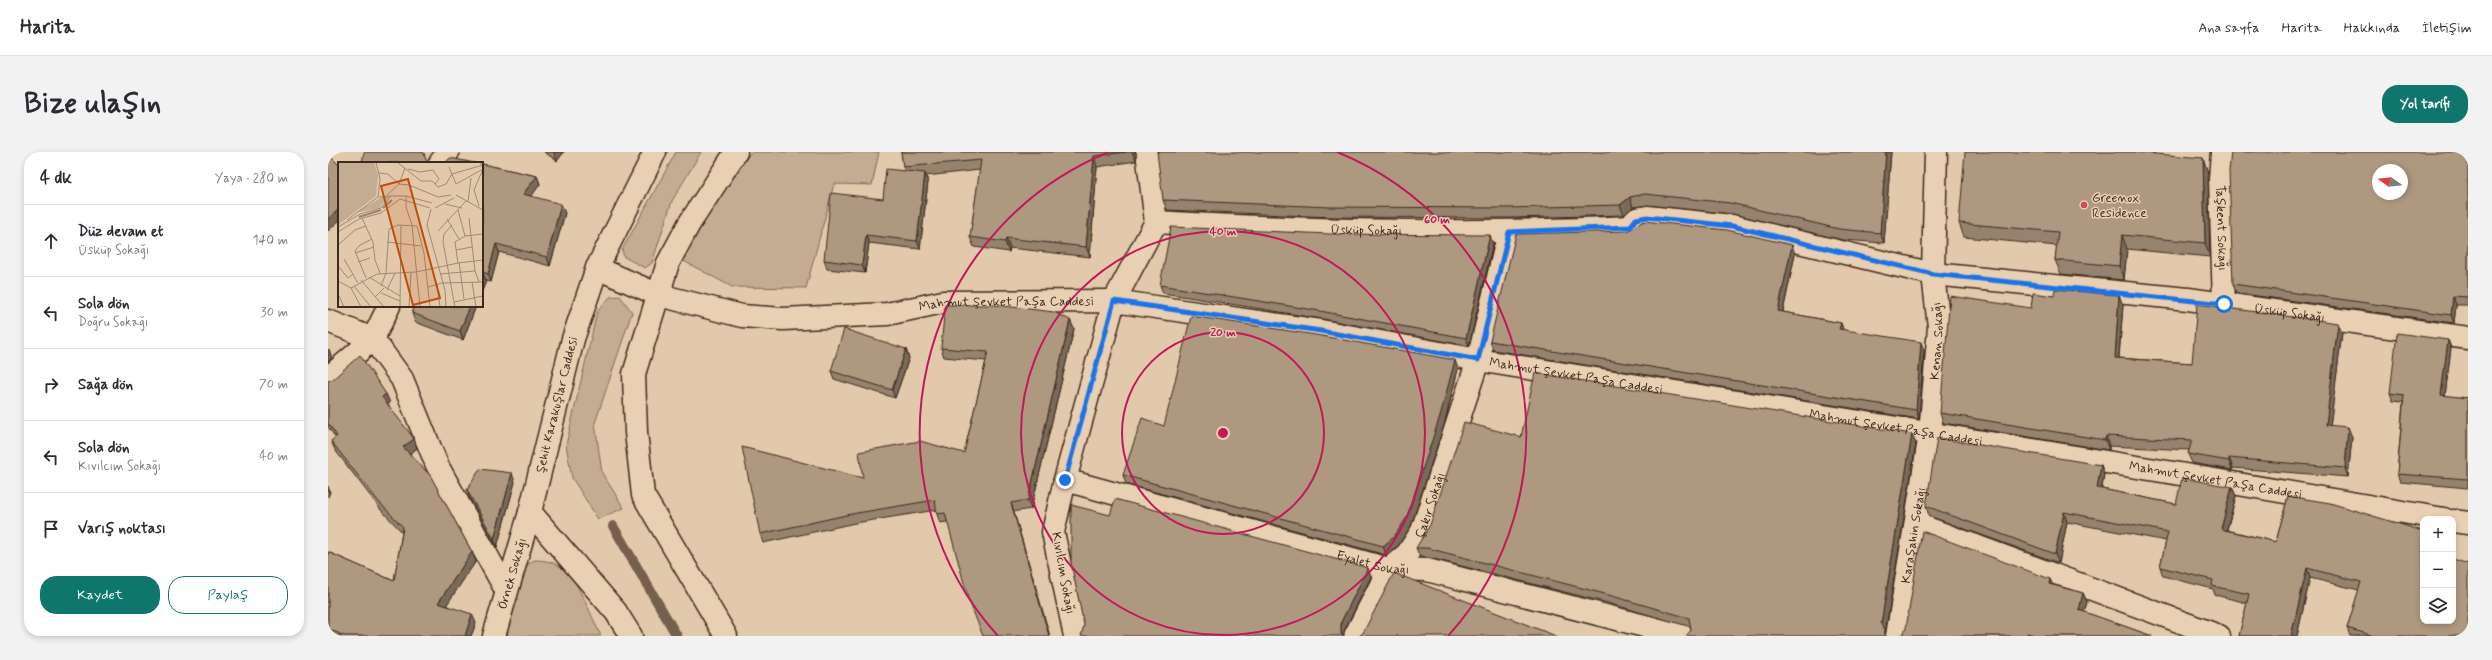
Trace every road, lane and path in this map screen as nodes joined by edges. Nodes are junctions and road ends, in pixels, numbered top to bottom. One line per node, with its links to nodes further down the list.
1 (448, 152): 7 (street)
2 (654, 152): 10 (street, Şehit Karakuşlar Caddesi)
3 (736, 152): 12 (street)
4 (1147, 152): 8 (street)
5 (1936, 152): 11 (street, Kenan Sokağı)
6 (2222, 152): 14 (street, Taşkent Sokağı)
7 (441, 162)
8 (1156, 222): 9 (street, Üsküp Sokağı); 13 (street)
9 (1509, 232): 11 (street, Üsküp Sokağı); 19 (street, Çakır Sokağı)
10 (597, 268): 12 (street, Mahmut Şevket Paşa Caddesi); 23 (street, Şehit Karakuşlar Caddesi)
11 (1933, 274): 14 (street, Üsküp Sokağı); 21 (street, Kenan Sokağı)
12 (659, 295): 13 (street, Mahmut Şevket Paşa Caddesi); 32 (street)
13 (1114, 301): 19 (street, Mahmut Şevket Paşa Caddesi); 22 (street, Kıvılcım Sokağı)
14 (2224, 304): 17 (street, Üsküp Sokağı)
15 (388, 307): 18 (street)
16 (328, 321): 18 (street)
17 (2468, 338)
18 (372, 339): 20 (street); 29 (street)
19 (1478, 360): 21 (street, Mahmut Şevket Paşa Caddesi); 28 (street, Çakır Sokağı)
20 (328, 378)
21 (1930, 434): 24 (street, Mahmut Şevket Paşa Caddesi); 27 (street, Karaşahin Sokağı)
22 (1065, 480): 28 (street, Eyalet Sokağı); 33 (street, Kıvılcım Sokağı)
23 (530, 512): 29 (street, Örnek Sokağı); 31 (street)
24 (2426, 516)
25 (2456, 521): 26 (street)
26 (2468, 523)
27 (1916, 524): 36 (street, Karaşahin Sokağı); 37 (street)
28 (1389, 569): 34 (street, Çakır Sokağı); 35 (street, Eyalet Sokağı)
29 (506, 590): 30 (street, Örnek Sokağı)
30 (494, 636)
31 (631, 636)
32 (726, 636)
33 (1075, 636)
34 (1355, 636)
35 (1683, 636)
36 (1897, 636)
37 (2219, 636)

